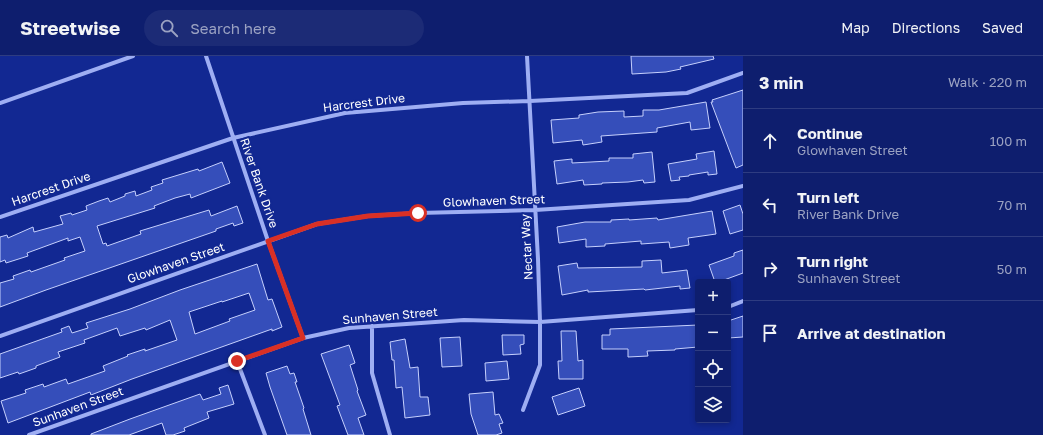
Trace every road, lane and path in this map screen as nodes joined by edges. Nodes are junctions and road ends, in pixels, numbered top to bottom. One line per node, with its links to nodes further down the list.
1 (132, 56): 6 (street)
2 (206, 56): 7 (street, River Bank Drive)
3 (527, 56): 5 (street, Nectar Way)
4 (743, 73): 5 (street, Harcrest Drive)
5 (530, 101): 7 (street, Harcrest Drive); 9 (street, Nectar Way)
6 (0, 102)
7 (232, 138): 10 (street, Harcrest Drive); 11 (street, River Bank Drive)
8 (743, 186): 9 (street, Glowhaven Street)
9 (535, 210): 11 (street, Glowhaven Street); 15 (street, Nectar Way)
10 (0, 217)
11 (268, 241): 17 (street, Glowhaven Street); 18 (street, River Bank Drive)
12 (743, 301): 13 (street)
13 (731, 306)
14 (695, 310): 15 (street, Sunhaven Street)
15 (540, 322): 16 (street, Sunhaven Street); 20 (street, Nectar Way)
16 (372, 326): 18 (street, Sunhaven Street); 23 (street)
17 (0, 336)
18 (303, 338): 19 (street, Sunhaven Street)
19 (237, 361): 21 (street, Sunhaven Street); 22 (street)
20 (523, 410)
21 (29, 435)
22 (265, 435)
23 (390, 435)

